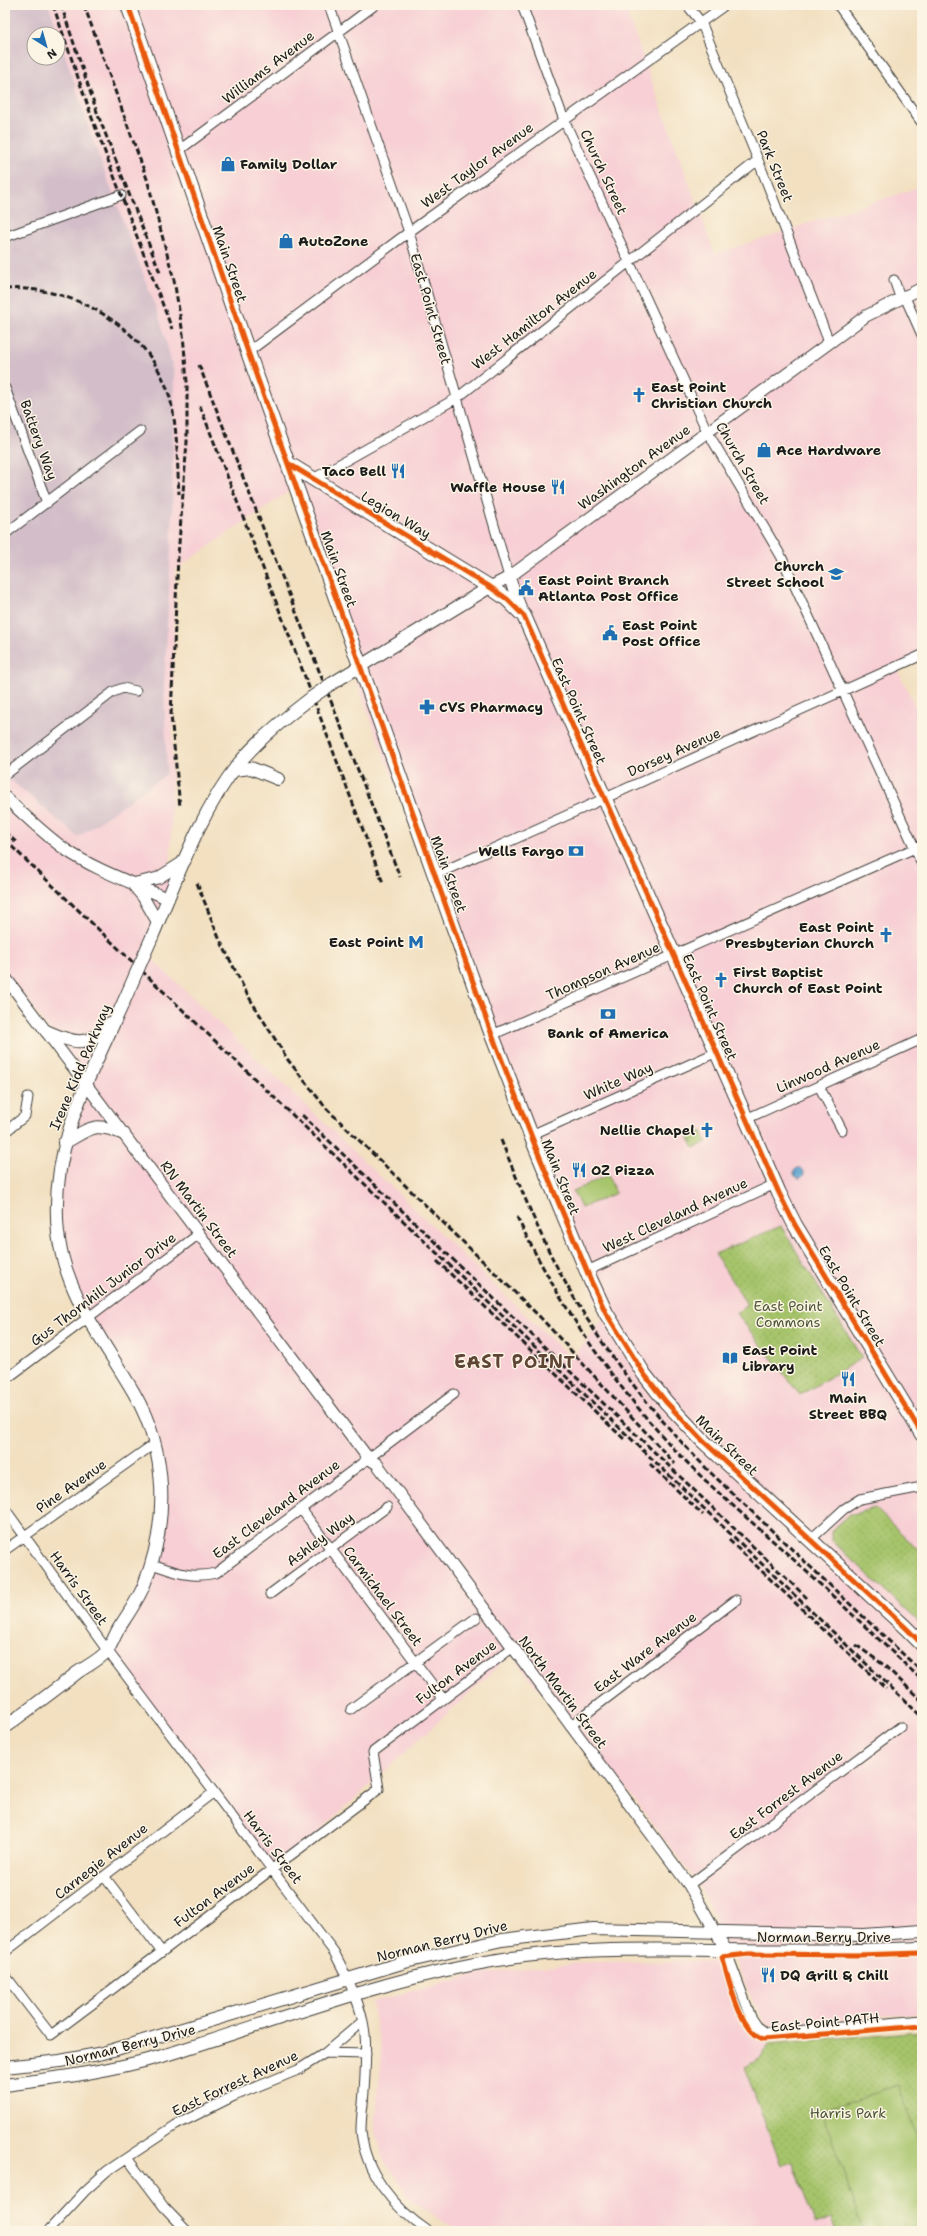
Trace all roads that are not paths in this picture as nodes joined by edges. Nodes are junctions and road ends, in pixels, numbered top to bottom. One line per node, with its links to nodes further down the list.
1 (128, 5): 12 (main road, Main Street)
2 (329, 5): 9 (street, East Point Street)
3 (375, 5): 9 (street, Williams Avenue)
4 (522, 5): 10 (street, Church Street)
5 (687, 5): 8 (street, Park Street)
6 (725, 5): 8 (street, West Taylor Avenue)
7 (838, 5): 11 (street)
8 (701, 22): 10 (street, West Taylor Avenue); 13 (street, Park Street)
9 (338, 32): 12 (street, Williams Avenue); 15 (street, East Point Street)
10 (564, 120): 15 (street, West Taylor Avenue); 17 (street, Church Street)
11 (922, 123)
12 (178, 151): 23 (main road, Main Street)
13 (758, 160): 17 (street, West Hamilton Avenue); 22 (street, Park Street)
14 (121, 195): 16 (street)
15 (409, 232): 23 (street, West Taylor Avenue); 25 (street, East Point Street)
16 (5, 237)
17 (629, 262): 25 (street, West Hamilton Avenue); 27 (street, Church Street)
18 (894, 280): 20 (street)
19 (922, 288): 20 (street, Washington Avenue)
20 (902, 296): 21 (street); 22 (street, Washington Avenue)
21 (922, 335)
22 (829, 342): 27 (street, Washington Avenue)
23 (248, 352): 28 (main road, Main Street)
24 (5, 388): 30 (street, Battery Way)
25 (457, 398): 29 (street, West Hamilton Avenue); 32 (street, East Point Street)
26 (140, 431): 30 (street)
27 (707, 431): 32 (street, Washington Avenue); 38 (street, Church Street)
28 (289, 464): 29 (main road, Legion Way); 36 (main road, Main Street)
29 (313, 479): 33 (main road, Legion Way)
30 (47, 503): 31 (street)
31 (5, 534)
32 (509, 577): 33 (street, Washington Avenue); 34 (street, East Point Street)
33 (490, 586): 34 (main road, East Point Street); 36 (main road, Washington Avenue)
34 (524, 616): 43 (main road, East Point Street)
35 (922, 655): 38 (street, Dorsey Avenue)
36 (360, 666): 39 (main road, Irene Kidd Parkway, bridge); 47 (main road, Main Street)
37 (136, 691): 40 (street)
38 (843, 691): 43 (street, Dorsey Avenue); 44 (street, Church Street)
39 (234, 770): 41 (main road); 45 (main road, Irene Kidd Parkway)
40 (5, 775)
41 (278, 779)
42 (5, 797): 48 (street)
43 (605, 799): 47 (street, Dorsey Avenue); 51 (main road, East Point Street)
44 (918, 846): 46 (street, Church Street); 51 (street, Thompson Avenue)
45 (185, 861): 48 (street); 49 (main road, Irene Kidd Parkway)
46 (922, 864)
47 (437, 874): 55 (main road, Main Street)
48 (132, 884): 49 (street); 50 (street)
49 (168, 899): 50 (main road, Irene Kidd Parkway)
50 (158, 923): 53 (main road, Irene Kidd Parkway, bridge)
51 (674, 955): 55 (street, Thompson Avenue); 57 (main road, East Point Street)
52 (5, 978): 54 (street, RN Martin Street)
53 (122, 1005): 54 (main road); 58 (main road, Irene Kidd Parkway)
54 (46, 1031): 58 (street, RN Martin Street)
55 (492, 1035): 65 (main road, Main Street)
56 (922, 1039): 59 (street, Linwood Avenue)
57 (717, 1052): 61 (main road, East Point Street); 65 (street, White Way)
58 (87, 1084): 64 (street, RN Martin Street); 66 (main road, Irene Kidd Parkway)
59 (819, 1086): 61 (street, Linwood Avenue); 62 (street)
60 (28, 1097): 63 (street)
61 (746, 1119): 67 (main road, East Point Street)
62 (842, 1130)
63 (5, 1132)
64 (124, 1134): 66 (main road); 68 (street, RN Martin Street)
65 (531, 1135): 69 (main road, Main Street)
66 (64, 1143): 70 (main road, Irene Kidd Parkway)
67 (775, 1184): 69 (street, West Cleveland Avenue); 73 (main road, East Point Street)
68 (199, 1234): 70 (street, Gus Thornhill Junior Drive); 75 (street, RN Martin Street)
69 (587, 1271): 81 (main road, Main Street)
70 (88, 1319): 71 (street, Gus Thornhill Junior Drive); 74 (main road, Irene Kidd Parkway)
71 (5, 1380)
72 (454, 1394): 75 (street, East Cleveland Avenue)
73 (922, 1434)
74 (154, 1444): 80 (street, Pine Avenue); 84 (main road, Irene Kidd Parkway)
75 (368, 1458): 79 (street, East Cleveland Avenue); 89 (street, North Martin Street)
76 (922, 1487): 81 (street)
77 (387, 1507): 82 (street, Ashley Way)
78 (5, 1509): 80 (street, Harris Street)
79 (301, 1509): 82 (street, Carmichael Street); 84 (street, East Cleveland Avenue)
80 (25, 1536): 83 (street, Pine Avenue); 90 (street, Harris Street)
81 (810, 1540): 88 (main road, Main Street)
82 (331, 1548): 85 (street, Ashley Way); 91 (street, Carmichael Street)
83 (5, 1550)
84 (152, 1564): 90 (main road)
85 (270, 1594)
86 (736, 1600): 94 (street, East Ware Avenue)
87 (476, 1618): 91 (street)
88 (922, 1644)
89 (512, 1648): 92 (street, Fulton Avenue); 94 (street, North Martin Street)
90 (107, 1650): 95 (main road); 97 (street, Harris Street)
91 (416, 1663): 92 (street, Carmichael Street); 93 (street)
92 (443, 1699): 98 (street, Fulton Avenue)
93 (351, 1709)
94 (570, 1726): 100 (street, North Martin Street)
95 (5, 1727)
96 (900, 1727): 100 (street, East Forrest Avenue)
97 (214, 1792): 98 (street, Harris Street); 99 (street, Carnegie Avenue)
98 (272, 1869): 105 (street, Fulton Avenue); 108 (street, Harris Street)
99 (104, 1876): 105 (street); 106 (street, Carnegie Avenue)
100 (689, 1885): 102 (street, North Martin Street)
101 (922, 1932): 102 (main road, Norman Berry Drive)
102 (718, 1934): 104 (street, North Martin Street); 108 (main road, Norman Berry Drive)
103 (922, 1948): 104 (main road, Norman Berry Drive)
104 (726, 1950): 109 (main road, Norman Berry Drive); 110 (street)
105 (161, 1951): 107 (street, Fulton Avenue)
106 (5, 1952)
107 (5, 1975)
108 (349, 1979): 109 (street, Harris Street); 114 (main road, Norman Berry Drive)
109 (354, 1996): 111 (street, Harris Street); 115 (main road, Norman Berry Drive)
110 (922, 2020)
111 (363, 2021): 112 (street, East Forrest Avenue); 113 (street, Harris Street)
112 (325, 2053): 113 (street); 116 (street, East Forrest Avenue)
113 (366, 2054): 119 (street, Harris Street)
114 (5, 2067)
115 (5, 2085)
116 (126, 2158): 117 (street, East Forrest Avenue); 118 (street)
117 (48, 2231)
118 (187, 2231)
119 (428, 2231)

